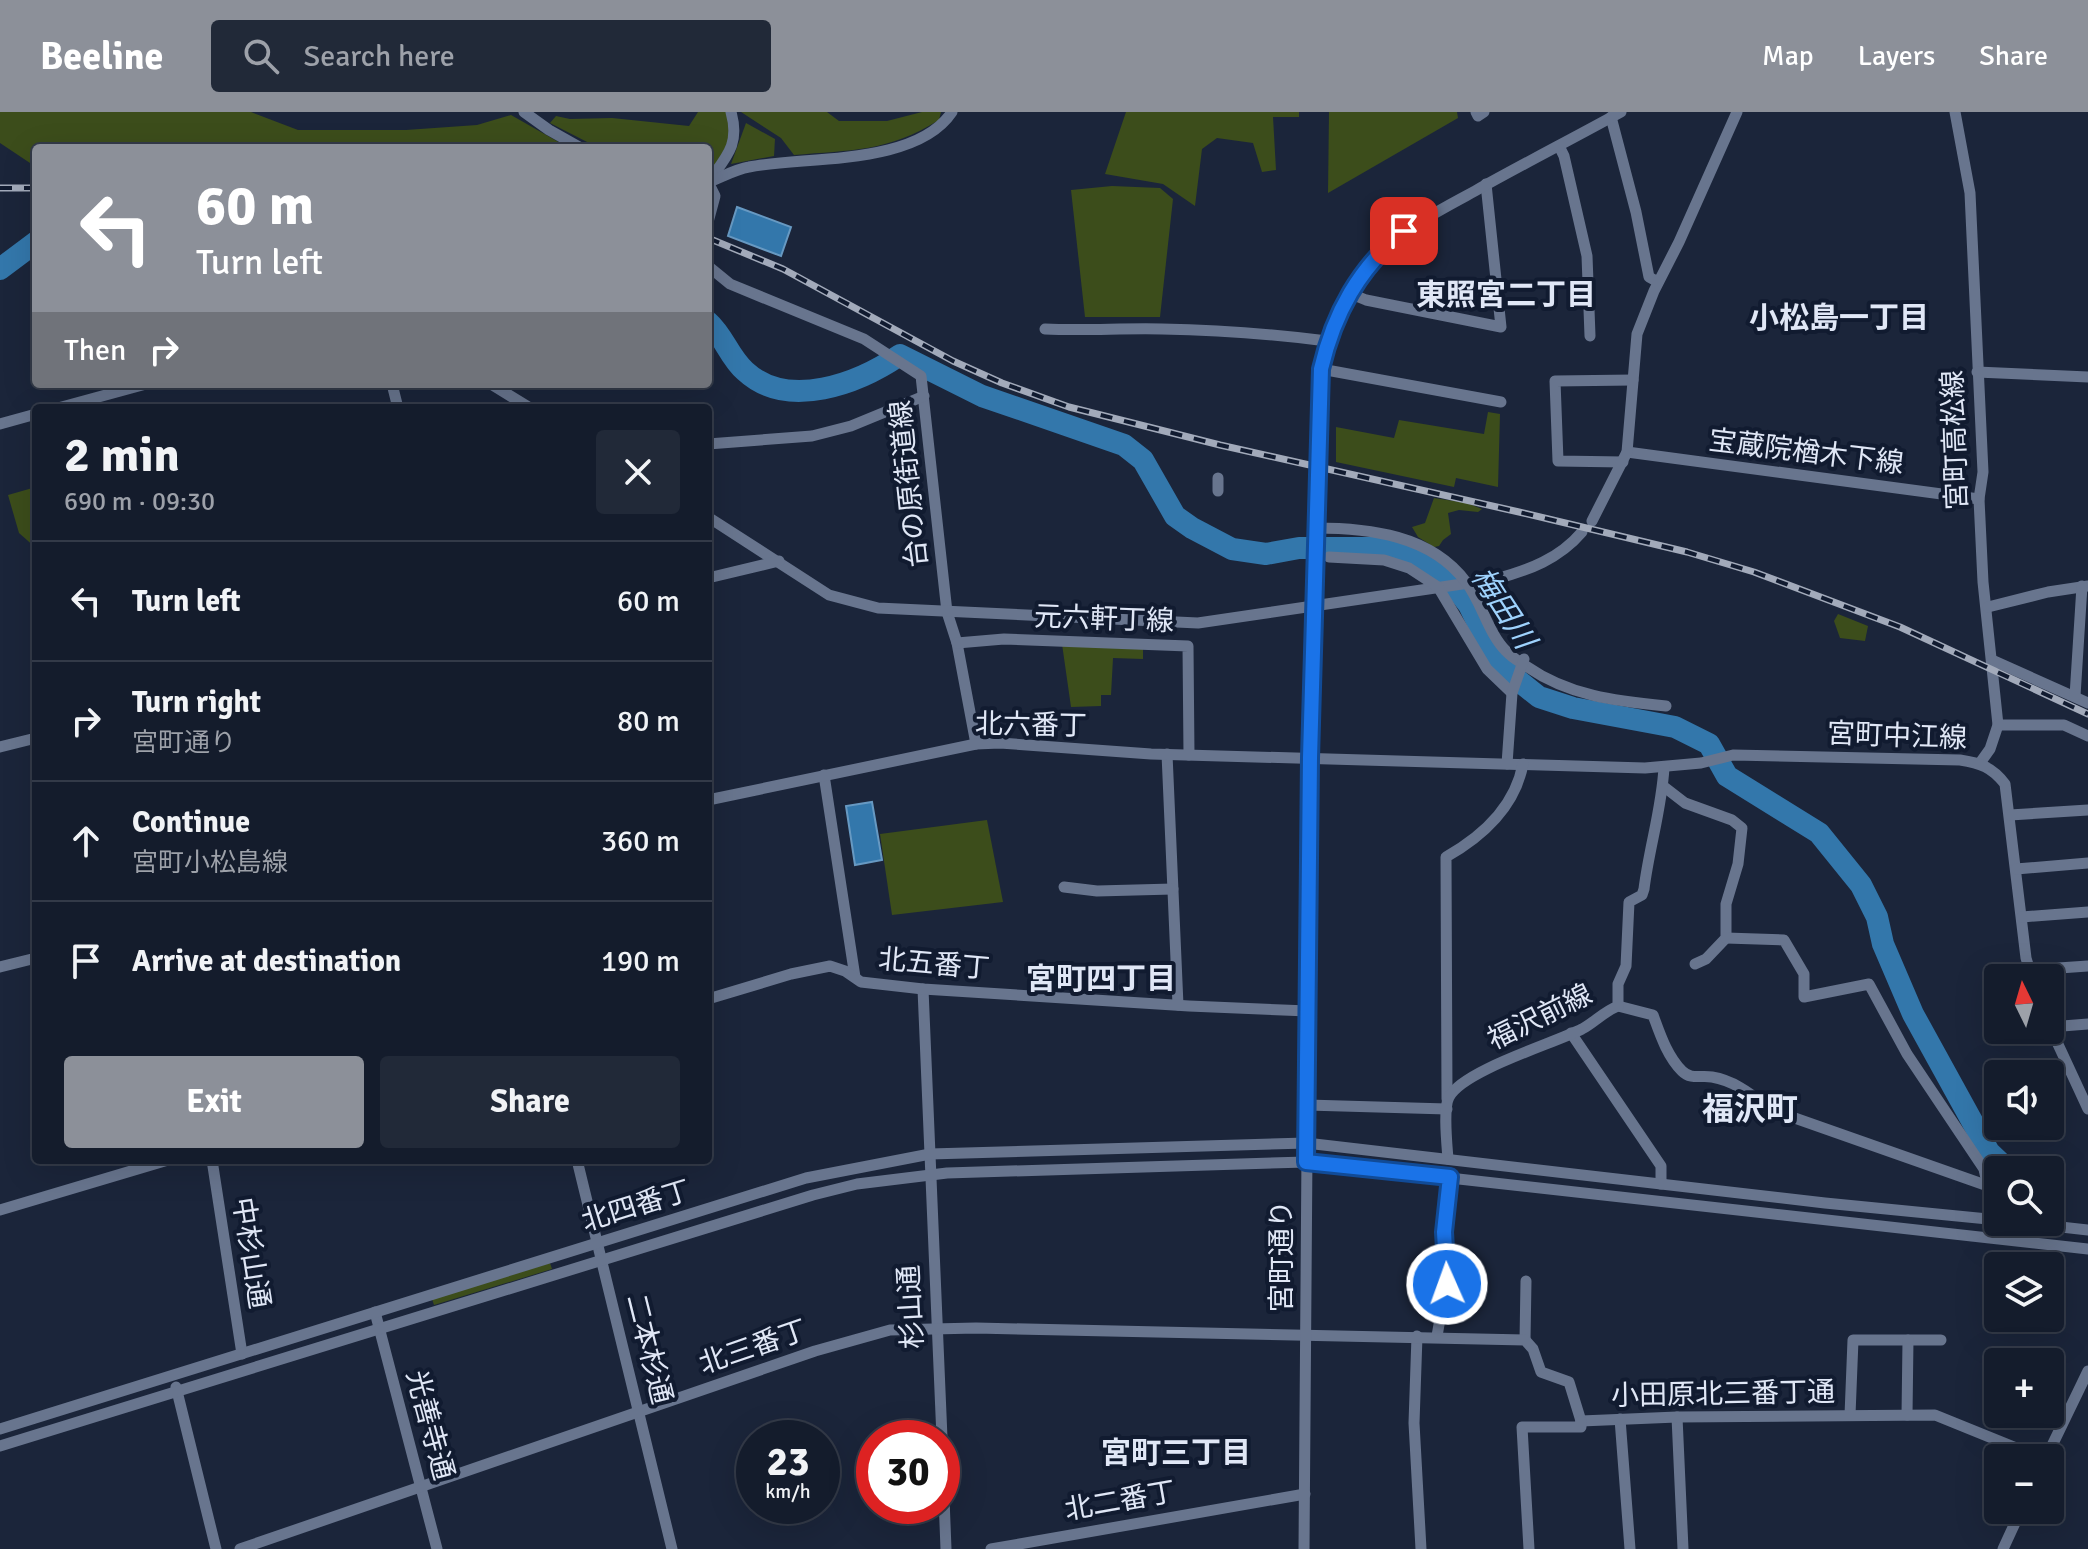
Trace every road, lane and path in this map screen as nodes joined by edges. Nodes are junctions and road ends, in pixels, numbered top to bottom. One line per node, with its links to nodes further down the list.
1 (524, 112): 9 (street)
2 (731, 112): 11 (street)
3 (952, 112): 12 (street)
4 (1476, 112): 5 (street)
5 (1484, 112)
6 (1737, 112): 15 (street)
7 (1955, 112): 21 (street, 宮町高松線)
8 (1616, 115): 10 (street, 宮町通り); 15 (street)
9 (574, 144)
10 (1559, 146): 13 (street, 宮町通り); 18 (street)
11 (712, 176)
12 (712, 180)
13 (1486, 184): 16 (street, 宮町通り); 16 (street)
14 (712, 269): 26 (street, 台の原街道線)
15 (1658, 282): 23 (street)
16 (1349, 293): 19 (street, 宮町通り)
17 (1045, 329): 19 (street)
18 (1590, 336)
19 (1327, 341): 20 (street, 宮町通り)
20 (1321, 369): 27 (street); 39 (street, 宮町通り)
21 (1977, 372): 22 (street); 36 (street, 宮町高松線)
22 (2088, 377)
23 (1633, 380): 33 (street); 33 (street, 宝蔵院楢木下線)
24 (131, 388): 28 (street)
25 (498, 388): 29 (street)
26 (924, 396): 32 (street); 49 (street, 台の原街道線)
27 (1501, 402)
28 (73, 404)
29 (524, 404)
30 (32, 415): 31 (street)
31 (0, 424)
32 (712, 444)
33 (1625, 457): 36 (street, 宝蔵院楢木下線); 38 (street)
34 (1218, 478): 35 (street)
35 (1218, 491)
36 (1979, 499): 48 (street, 宮町高松線)
37 (712, 519): 42 (street)
38 (1592, 521)
39 (1315, 530): 44 (street); 47 (street, 宮町通り)
40 (1582, 532): 44 (street)
41 (1329, 557): 46 (street)
42 (779, 561): 43 (street); 49 (street)
43 (712, 577)
44 (1466, 583): 46 (street); 56 (street)
45 (2085, 586): 48 (street); 54 (street)
46 (1439, 587): 47 (street); 53 (street)
47 (1315, 607): 49 (street); 64 (street, 宮町通り)
48 (1988, 607): 52 (street, 宮町高松線)
49 (947, 612): 50 (street, 台の原街道線)
50 (957, 643): 60 (street, 台の原街道線); 63 (street, 元六軒丁線)
51 (1524, 659): 53 (street)
52 (1992, 660): 54 (street); 57 (street, 宮町高松線)
53 (1513, 692): 66 (street)
54 (2075, 696): 55 (street)
55 (2088, 703)
56 (1666, 706)
57 (1998, 725): 58 (street); 65 (street, 宮町高松線)
58 (2088, 736)
59 (32, 739): 61 (street)
60 (976, 744): 62 (street, 北六番丁); 69 (street, 北六番丁)
61 (0, 747)
62 (1167, 754): 63 (street, 北六番丁); 77 (street)
63 (1189, 755): 64 (street, 北六番丁)
64 (1310, 758): 66 (street); 92 (street, 宮町通り)
65 (1980, 763): 68 (street, 宮町中江線); 73 (street, 宮町中江線)
66 (1507, 764): 67 (street)
67 (1523, 764): 68 (street); 97 (street)
68 (1664, 767): 70 (street, 福沢前線)
69 (824, 775): 71 (street, 北六番丁); 87 (street)
70 (1663, 786): 80 (street); 91 (street, 福沢前線)
71 (712, 799)
72 (2088, 810): 73 (street)
73 (2010, 815): 75 (street, 宮町中江線)
74 (2088, 863): 75 (street)
75 (2016, 869): 79 (street, 宮町中江線)
76 (1064, 887): 77 (street)
77 (1173, 889): 90 (street)
78 (2088, 912): 79 (street)
79 (2022, 917): 83 (street, 宮町中江線)
80 (1726, 938): 82 (street); 107 (street)
81 (32, 959): 85 (street)
82 (1695, 964)
83 (2029, 964)
84 (2088, 966): 86 (street)
85 (0, 967)
86 (2064, 969)
87 (855, 977): 88 (street, 北五番丁); 89 (street, 北五番丁)
88 (923, 989): 90 (street, 北五番丁); 101 (street, 杉山通)
89 (712, 998)
90 (1178, 1005): 92 (street, 北五番丁)
91 (1618, 1006): 95 (street, 福沢前線); 111 (street)
92 (1308, 1011): 98 (street, 宮町通り)
93 (2088, 1024): 94 (street)
94 (2064, 1026)
95 (1571, 1033): 97 (street, 福沢前線); 110 (street)
96 (2058, 1044): 99 (street)
97 (1447, 1104): 98 (street); 102 (street)
98 (1307, 1105): 100 (street, 宮町通り)
99 (2088, 1109)
100 (1306, 1143): 101 (street, 北四番丁); 102 (street, 北四番丁); 103 (street, 宮町通り)
101 (930, 1154): 108 (street, 杉山通); 116 (street, 北四番丁)
102 (1448, 1159): 110 (street, 北四番丁)
103 (1306, 1162): 108 (street, 北四番丁); 109 (street, 北四番丁); 123 (street, 宮町通り)
104 (155, 1164): 112 (street)
105 (213, 1164): 129 (street, 中杉山通)
106 (578, 1164): 116 (street, 二本杉通)
107 (1984, 1169)
108 (930, 1175): 118 (street, 北四番丁); 121 (street, 杉山通)
109 (1450, 1177): 117 (street, 北四番丁); 125 (street)
110 (1661, 1184): 113 (street, 北四番丁)
111 (1984, 1185)
112 (0, 1210)
113 (1984, 1219)
114 (2064, 1227): 115 (street)
115 (2088, 1230)
116 (597, 1243): 118 (street, 二本杉通); 120 (street, 北四番丁)
117 (2088, 1249)
118 (602, 1261): 122 (street, 北四番丁); 133 (street, 二本杉通)
119 (1526, 1281): 126 (street)
120 (375, 1312): 122 (street, 光善寺通); 129 (street, 北四番丁)
121 (936, 1328): 123 (street, 北三番丁); 133 (street, 北三番丁); 138 (street, 杉山通)
122 (380, 1329): 132 (street, 北四番丁); 144 (street, 光善寺通)
123 (1305, 1334): 124 (street); 145 (street, 宮町通り)
124 (1417, 1336): 125 (street); 155 (street)
125 (1437, 1336): 126 (street)
126 (1525, 1340): 139 (street, 小田原北三番丁通)
127 (1908, 1340): 128 (street); 134 (street); 135 (street)
128 (1941, 1340)
129 (242, 1354): 131 (street, 北四番丁)
130 (2088, 1371): 142 (street)
131 (173, 1375): 132 (street); 140 (street, 北四番丁)
132 (177, 1391): 143 (street, 北四番丁); 149 (street)
133 (640, 1412): 144 (street, 北三番丁); 152 (street, 二本杉通)
134 (1850, 1415): 135 (street, 小田原北三番丁通); 136 (street, 小田原北三番丁通)
135 (1907, 1415): 141 (street, 小田原北三番丁通)
136 (1677, 1417): 137 (street, 小田原北三番丁通); 158 (street)
137 (1620, 1419): 139 (street, 小田原北三番丁通); 157 (street)
138 (941, 1420)
139 (1581, 1421): 156 (street)
140 (0, 1429)
141 (2008, 1444)
142 (2050, 1444)
143 (0, 1446)
144 (421, 1486): 150 (street, 北三番丁); 151 (street, 光善寺通)
145 (1305, 1494): 153 (street, 北二番丁); 154 (street, 宮町通り)
146 (942, 1524): 148 (street)
147 (2015, 1524): 159 (street)
148 (942, 1548)
149 (216, 1549)
150 (240, 1549)
151 (437, 1549)
152 (672, 1549)
153 (991, 1549)
154 (1304, 1549)
155 (1421, 1549)
156 (1529, 1549)
157 (1630, 1549)
158 (1683, 1549)
159 (2003, 1549)

